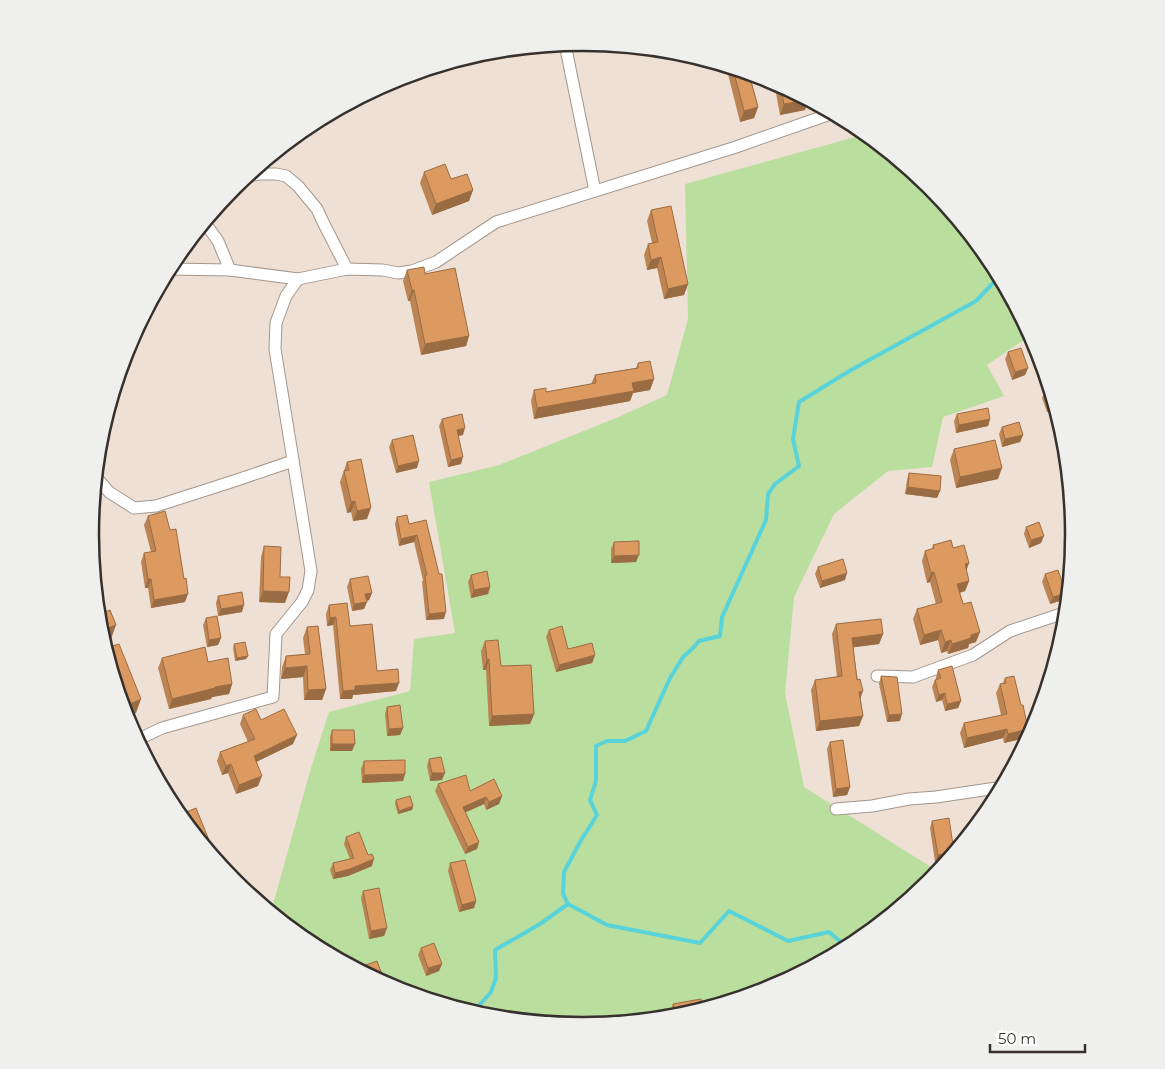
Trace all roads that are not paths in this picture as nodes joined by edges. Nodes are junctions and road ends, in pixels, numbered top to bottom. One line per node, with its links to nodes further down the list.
1 (566, 52): 4 (street)
2 (824, 116): 4 (street)
3 (261, 174): 7 (street)
4 (594, 191): 7 (street)
5 (209, 228): 8 (street)
6 (179, 269): 8 (street)
7 (347, 269): 9 (street)
8 (230, 270): 9 (street)
9 (298, 279): 10 (street)
10 (293, 461): 11 (street); 14 (street)
11 (102, 484)
12 (1059, 615): 13 (street)
13 (877, 676)
14 (144, 737)
15 (993, 788): 16 (street)
16 (836, 809)

